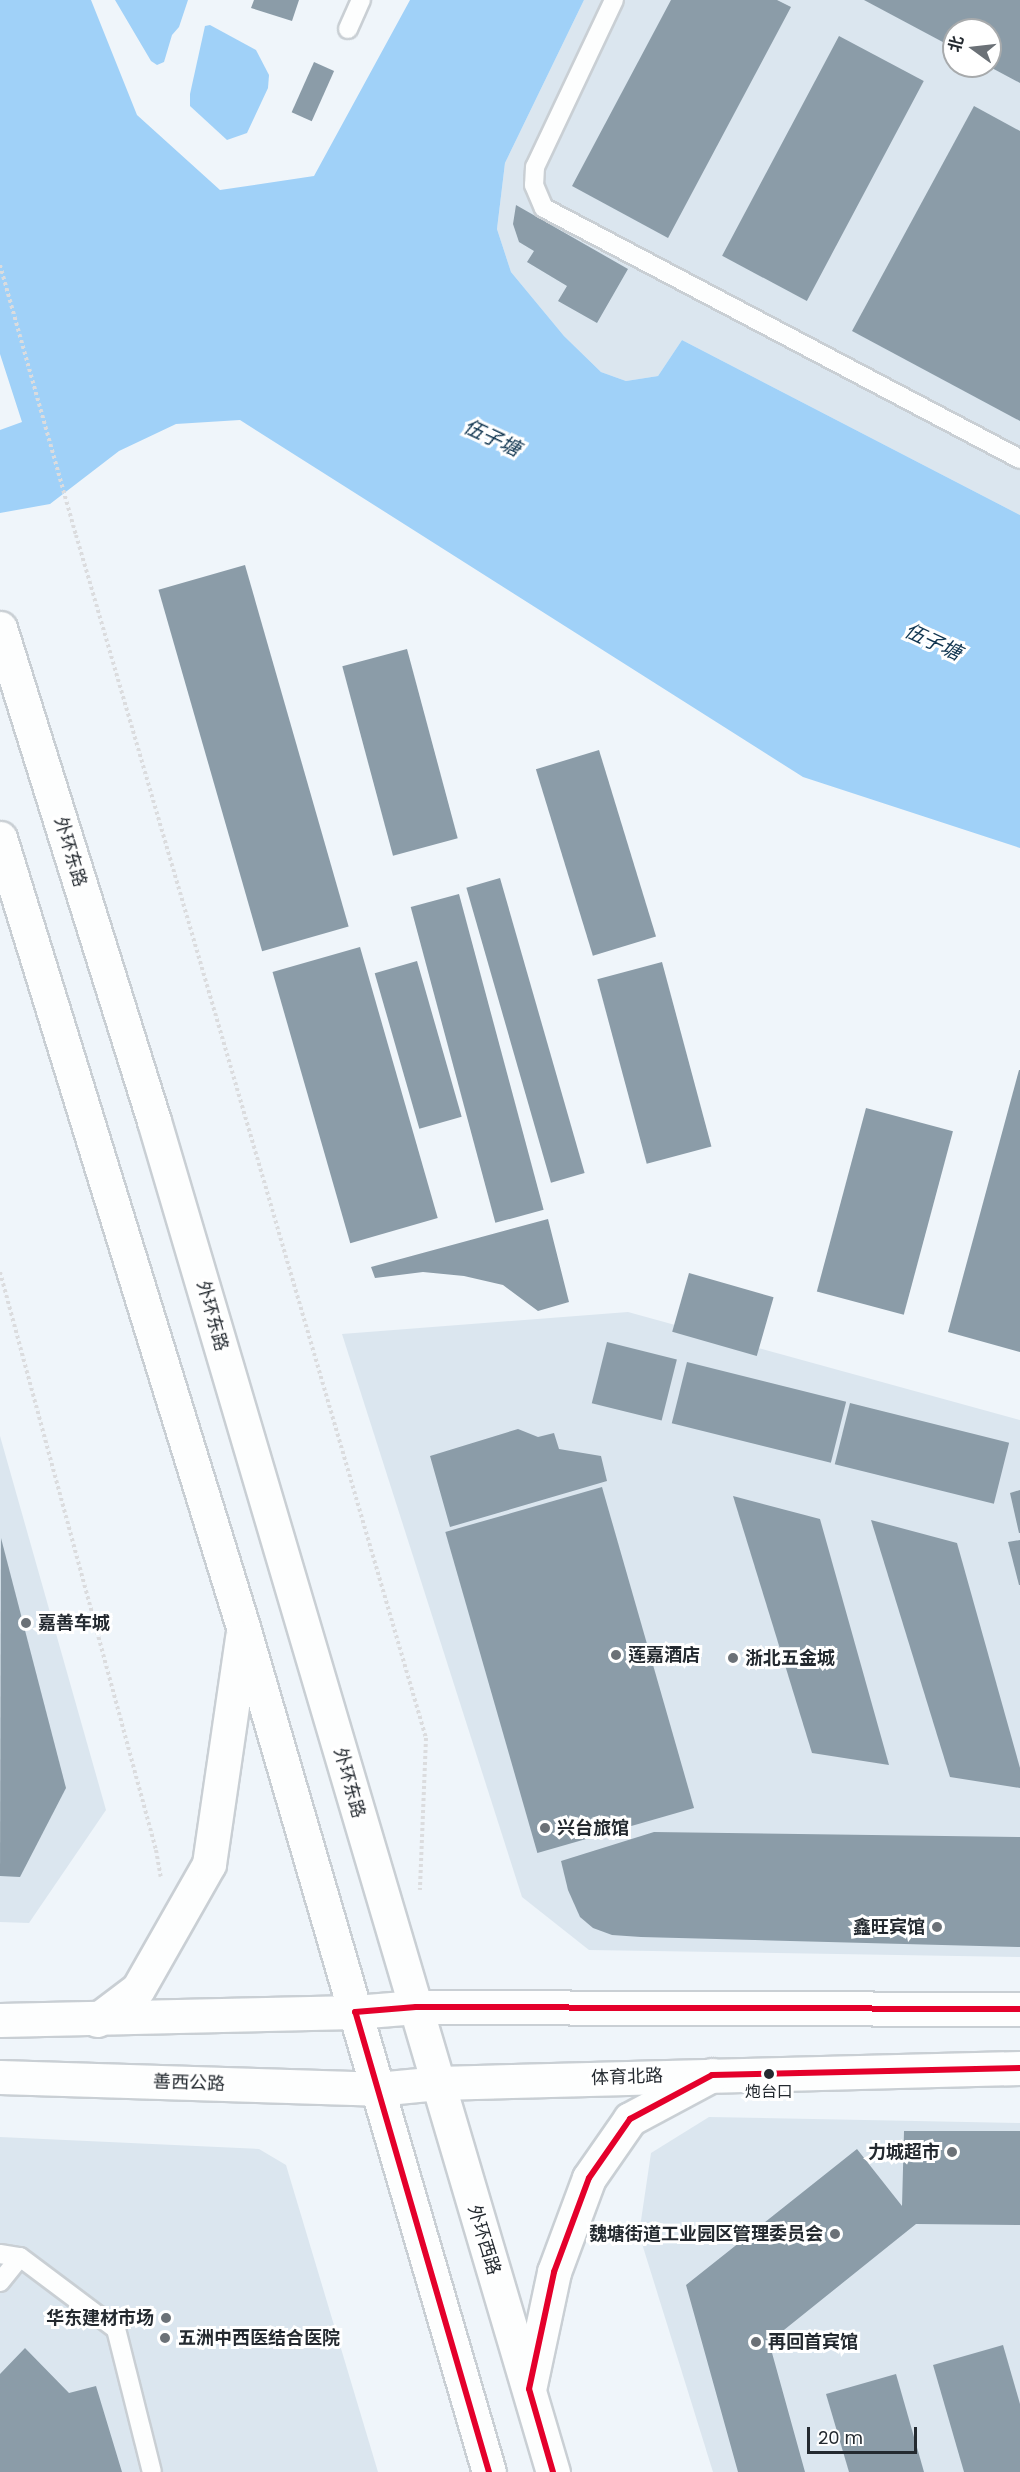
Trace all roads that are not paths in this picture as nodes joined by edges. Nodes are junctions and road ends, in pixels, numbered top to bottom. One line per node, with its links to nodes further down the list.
1 (361, 0): 3 (lane)
2 (614, 0): 4 (lane)
3 (348, 29)
4 (1020, 459)
5 (0, 628): 8 (main road, 外环东路)
6 (0, 838): 7 (main road)
7 (243, 1626): 10 (main road); 12 (main road)
8 (416, 2007): 9 (main road); 10 (main road); 16 (main road, 外环西路)
9 (1020, 2008)
10 (355, 2012): 12 (main road); 17 (main road)
11 (0, 2020): 12 (main road)
12 (96, 2020)
13 (1020, 2068): 14 (main road, 体育北路)
14 (712, 2075): 16 (main road, 体育北路); 21 (main road)
15 (0, 2077): 17 (main road, 善西公路)
16 (438, 2083): 17 (main road, 体育北路); 21 (main road, 外环西路)
17 (377, 2089): 23 (main road)
18 (0, 2254): 19 (lane)
19 (20, 2258): 20 (lane); 22 (lane)
20 (0, 2282)
21 (529, 2389): 24 (main road, 外环西路)
22 (152, 2472)
23 (489, 2472)
24 (553, 2472)

